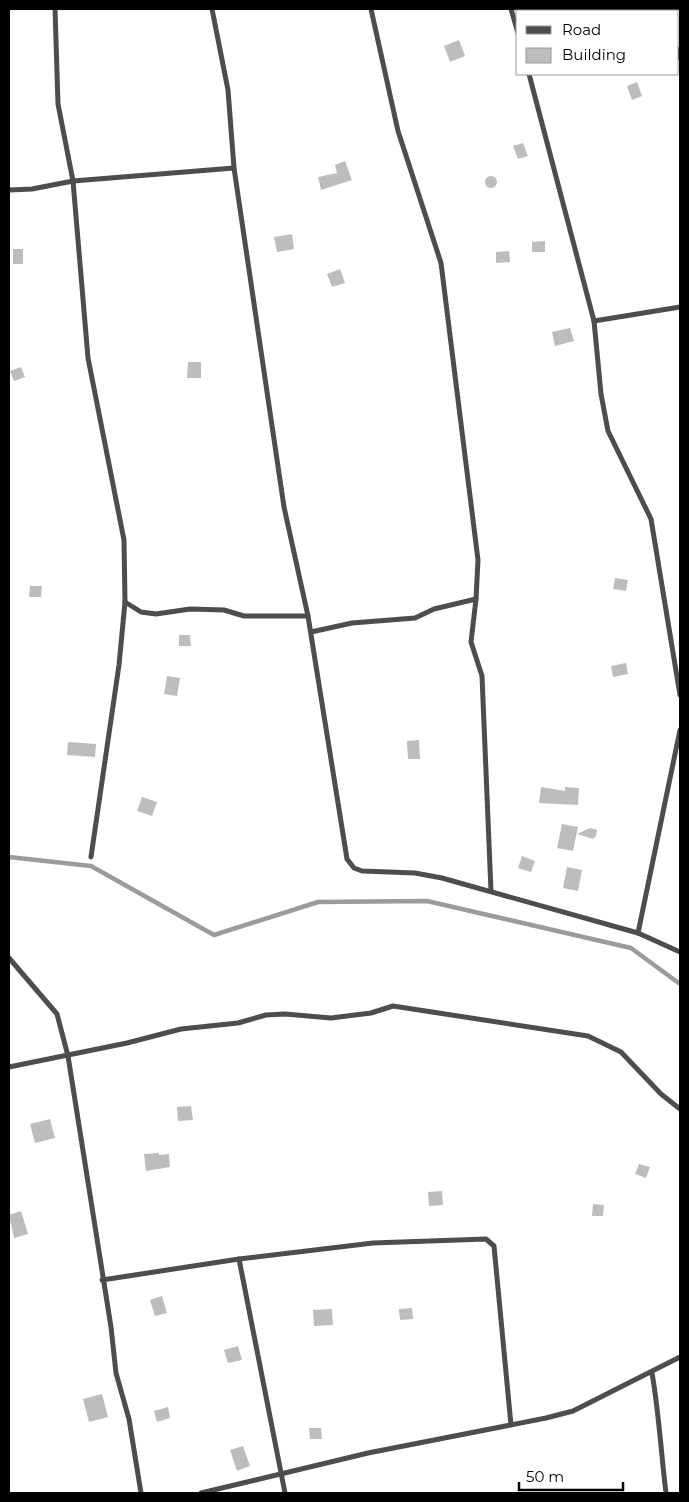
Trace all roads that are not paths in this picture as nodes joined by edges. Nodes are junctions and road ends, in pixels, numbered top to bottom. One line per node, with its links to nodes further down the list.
1 (55, 9): 8 (street)
2 (212, 9): 7 (street)
3 (371, 9): 12 (street)
4 (511, 9): 5 (street)
5 (516, 26)
6 (529, 75): 11 (street)
7 (234, 168): 8 (street); 14 (street)
8 (73, 181): 9 (street); 13 (street)
9 (9, 190)
10 (680, 307): 11 (street)
11 (594, 321): 16 (street)
12 (476, 599): 15 (street); 19 (street)
13 (125, 602): 14 (street); 18 (street)
14 (308, 616): 15 (street)
15 (311, 632): 19 (street)
16 (680, 695)
17 (680, 730): 20 (street)
18 (91, 857)
19 (491, 891): 20 (street)
20 (638, 933): 21 (street)
21 (680, 952)
22 (9, 958): 23 (street)
23 (68, 1056): 24 (street); 25 (street); 27 (street)
24 (9, 1067)
25 (680, 1109)
26 (239, 1259): 27 (street); 30 (street); 31 (street)
27 (102, 1280): 32 (street)
28 (680, 1357): 29 (street)
29 (652, 1373): 30 (street); 35 (street)
30 (511, 1425): 31 (street)
31 (280, 1476): 33 (street); 34 (street)
32 (141, 1493)
33 (201, 1493)
34 (285, 1493)
35 (666, 1493)

